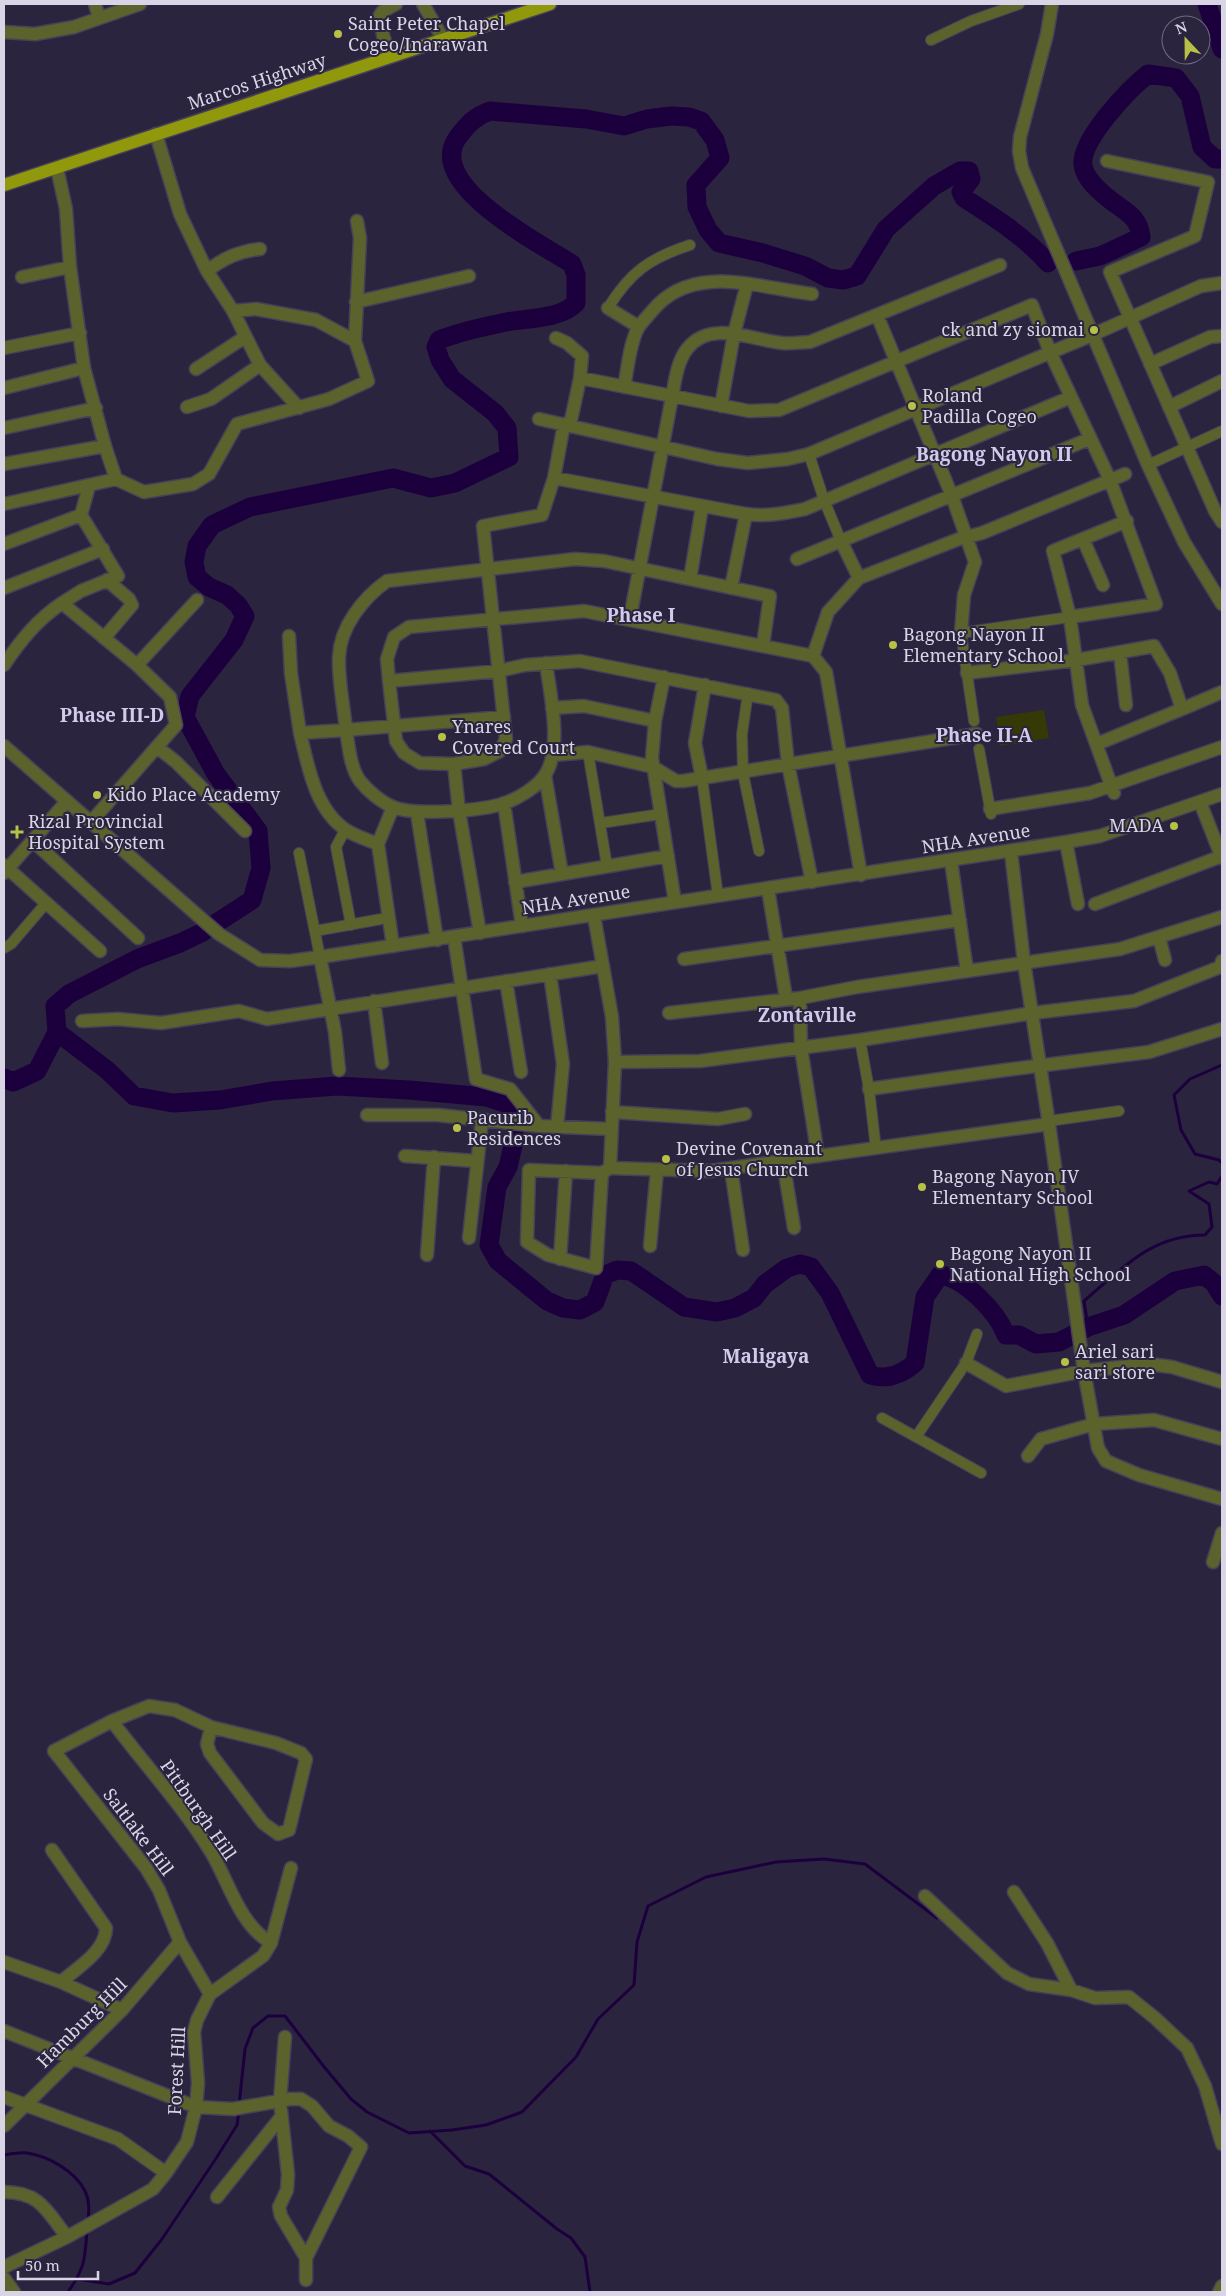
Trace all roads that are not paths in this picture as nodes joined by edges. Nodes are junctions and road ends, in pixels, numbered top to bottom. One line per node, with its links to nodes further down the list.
1 (95, 4): 8 (street)
2 (140, 4): 8 (street)
3 (396, 4): 12 (street)
4 (423, 4): 10 (street)
5 (550, 4): 10 (main road, Marcos Highway)
6 (1019, 4): 11 (street)
7 (1052, 4): 38 (street)
8 (99, 18): 9 (street)
9 (4, 32)
10 (443, 39): 12 (main road, Marcos Highway)
11 (931, 40)
12 (390, 56): 13 (main road, Marcos Highway)
13 (156, 134): 15 (main road, Marcos Highway); 22 (street)
14 (1108, 161): 34 (street)
15 (57, 168): 16 (main road, Marcos Highway); 21 (street)
16 (4, 185)
17 (357, 221): 30 (street)
18 (690, 245): 31 (street)
19 (260, 249): 22 (street)
20 (1000, 265): 33 (street)
21 (70, 267): 24 (street); 36 (street)
22 (207, 271): 32 (street)
23 (469, 276): 30 (street)
24 (22, 277)
25 (799, 279): 28 (street)
26 (1222, 283): 34 (street)
27 (747, 284): 28 (street); 35 (street); 37 (street)
28 (794, 292): 29 (street)
29 (812, 294)
30 (356, 302): 42 (street)
31 (608, 308): 35 (street)
32 (233, 311): 40 (street); 42 (street)
33 (877, 315): 37 (street); 45 (street)
34 (1130, 318): 38 (street); 46 (street)
35 (638, 327): 52 (street)
36 (80, 333): 43 (street); 48 (street)
37 (734, 334): 54 (street); 56 (street)
38 (1092, 335): 44 (street); 73 (street)
39 (1222, 336): 46 (street)
40 (245, 338): 47 (street); 49 (street)
41 (556, 338): 50 (street)
42 (355, 341): 60 (street)
43 (4, 348)
44 (1050, 352): 45 (street); 55 (street); 61 (street)
45 (896, 361): 56 (street); 61 (street)
46 (1150, 364): 58 (street)
47 (260, 365): 57 (street); 60 (street)
48 (84, 368): 53 (street); 59 (street)
49 (196, 369)
50 (580, 378): 52 (street); 63 (street)
51 (1222, 381): 58 (street)
52 (624, 387): 54 (street)
53 (4, 388)
54 (672, 397): 56 (street); 68 (street)
55 (1071, 397): 66 (street); 71 (street)
56 (721, 406)
57 (187, 407)
58 (1169, 407): 69 (street)
59 (96, 408): 64 (street); 67 (street)
60 (299, 408): 76 (street)
61 (916, 409): 70 (street); 71 (street)
62 (539, 419): 63 (street)
63 (567, 425): 68 (street); 75 (street)
64 (4, 428)
65 (1222, 431): 69 (street)
66 (1089, 438): 77 (street); 79 (street)
67 (105, 446): 72 (street); 76 (street)
68 (664, 446): 70 (street); 80 (street)
69 (1187, 448): 73 (street); 87 (street)
70 (809, 454): 81 (street)
71 (934, 454): 79 (street); 81 (street)
72 (4, 464)
73 (1148, 465): 103 (street)
74 (1124, 474): 77 (street)
75 (554, 478): 80 (street); 94 (street)
76 (116, 479): 78 (street)
77 (1110, 480): 86 (street); 88 (street)
78 (89, 486): 82 (street); 85 (street)
79 (952, 496): 88 (street); 90 (street)
80 (653, 498): 83 (street); 95 (street)
81 (824, 500): 84 (street); 90 (street)
82 (4, 504)
83 (702, 507): 84 (street); 97 (street)
84 (746, 514): 101 (street)
85 (81, 515): 91 (street); 92 (street)
86 (1127, 521): 89 (street); 105 (street)
87 (1222, 522)
88 (968, 537): 96 (street); 108 (street)
89 (1083, 539): 99 (street); 105 (street)
90 (842, 540): 93 (street); 96 (street)
91 (4, 544)
92 (103, 550): 98 (street); 100 (street)
93 (797, 560)
94 (488, 569): 95 (street); 107 (street); 132 (street)
95 (639, 569): 97 (street); 106 (street)
96 (859, 578): 113 (street)
97 (690, 579): 101 (street)
98 (107, 580): 104 (street); 110 (street)
99 (1103, 585)
100 (4, 588)
101 (731, 588): 111 (street)
102 (197, 600): 117 (street)
103 (1221, 600)
104 (62, 603): 110 (street); 116 (street)
105 (1070, 617): 108 (street); 114 (street)
106 (630, 618): 107 (street); 111 (street)
107 (494, 619): 118 (street); 121 (street)
108 (961, 633): 119 (street)
109 (289, 636): 133 (street)
110 (104, 638): 117 (street)
111 (763, 646): 113 (street)
112 (1120, 652): 114 (street); 125 (street); 127 (street)
113 (812, 656): 141 (street)
114 (1077, 660): 119 (street); 135 (street)
115 (546, 663): 118 (street); 120 (street); 126 (street)
116 (4, 665)
117 (137, 665): 137 (street)
118 (499, 671): 121 (street); 128 (street)
119 (967, 673): 130 (street)
120 (664, 677): 122 (street); 129 (street)
121 (389, 681): 131 (street)
122 (705, 685): 124 (street); 148 (street)
123 (1222, 692): 127 (street)
124 (748, 693): 144 (street); 146 (street)
125 (1126, 705)
126 (552, 708): 129 (street); 142 (street)
127 (1182, 709): 135 (street)
128 (504, 717): 131 (street); 143 (street)
129 (655, 721): 145 (street)
130 (974, 721)
131 (394, 726): 132 (street); 143 (street)
132 (346, 730): 133 (street); 154 (street)
133 (300, 733): 161 (street)
134 (976, 734): 141 (street)
135 (1096, 744): 149 (street)
136 (4, 746): 151 (street, NHA Avenue)
137 (157, 747): 159 (street); 162 (street)
138 (1222, 747): 149 (street)
139 (979, 749): 156 (street)
140 (588, 752): 142 (street); 145 (street); 160 (street)
141 (841, 755): 144 (street); 175 (street)
142 (553, 756): 147 (street)
143 (454, 764): 155 (street)
144 (788, 764): 146 (street); 177 (street)
145 (653, 767): 148 (street); 158 (street)
146 (743, 772): 148 (street); 166 (street)
147 (545, 775): 153 (street); 174 (street)
148 (702, 778): 179 (street)
149 (1113, 789): 156 (street)
150 (1222, 794): 152 (street, NHA Avenue)
151 (67, 801): 159 (street, NHA Avenue); 163 (street)
152 (1200, 802): 164 (street, NHA Avenue); 170 (street)
153 (504, 803): 155 (street); 176 (street)
154 (393, 807): 157 (street); 165 (street)
155 (459, 811): 157 (street); 191 (street)
156 (990, 812)
157 (418, 813): 195 (street)
158 (660, 814): 160 (street); 169 (street)
159 (91, 822): 200 (street, NHA Avenue)
160 (601, 823): 172 (street)
161 (346, 830): 165 (street); 188 (street)
162 (245, 831)
163 (32, 840): 173 (street); 194 (street)
164 (1066, 842): 167 (street, NHA Avenue); 182 (street)
165 (378, 844): 186 (street)
166 (759, 851)
167 (1010, 852): 171 (street, NHA Avenue); 204 (street)
168 (300, 853): 190 (street)
169 (668, 856): 172 (street); 181 (street)
170 (1222, 857): 183 (street)
171 (951, 861): 175 (street, NHA Avenue); 187 (street)
172 (607, 866): 174 (street)
173 (5, 869): 180 (street)
174 (562, 874): 176 (street)
175 (861, 875): 177 (street, NHA Avenue)
176 (515, 882): 189 (street)
177 (812, 882): 178 (street, NHA Avenue)
178 (768, 889): 179 (street, NHA Avenue); 197 (street)
179 (718, 896): 181 (street, NHA Avenue)
180 (47, 902): 198 (street); 199 (street)
181 (675, 902): 184 (street, NHA Avenue)
182 (1078, 904)
183 (1095, 904)
184 (594, 916): 189 (street, NHA Avenue); 205 (street)
185 (1222, 917): 193 (street)
186 (387, 918): 188 (street); 196 (street)
187 (960, 920): 197 (street); 206 (street)
188 (351, 925): 190 (street)
189 (522, 926): 191 (street, NHA Avenue)
190 (315, 931): 200 (street)
191 (480, 933): 192 (street, NHA Avenue)
192 (454, 937): 195 (street, NHA Avenue); 209 (street)
193 (1159, 937): 202 (street); 204 (street)
194 (138, 938)
195 (437, 940): 196 (street, NHA Avenue)
196 (393, 946): 200 (street, NHA Avenue)
197 (777, 946): 201 (street); 210 (street)
198 (4, 948)
199 (100, 952)
200 (320, 957): 213 (street)
201 (684, 959)
202 (1166, 960)
203 (1222, 961): 215 (street)
204 (1024, 962): 206 (street); 215 (street)
205 (602, 966): 207 (street); 220 (street)
206 (967, 971): 211 (street)
207 (550, 974): 208 (street); 233 (street)
208 (506, 981): 209 (street); 224 (street)
209 (462, 987): 212 (street); 232 (street)
210 (786, 998): 211 (street); 214 (street)
211 (800, 998): 219 (street)
212 (374, 1001): 213 (street); 221 (street)
213 (329, 1008): 216 (street); 223 (street)
214 (670, 1013)
215 (1033, 1013): 218 (street); 222 (street)
216 (82, 1021)
217 (1222, 1029): 222 (street)
218 (860, 1040): 219 (street); 225 (street)
219 (801, 1048): 220 (street); 237 (street)
220 (615, 1062): 227 (street)
221 (382, 1063)
222 (1040, 1067): 225 (street); 231 (street)
223 (339, 1070)
224 (521, 1072)
225 (869, 1090): 235 (street)
226 (1119, 1111): 231 (street)
227 (612, 1112): 228 (street); 234 (street)
228 (745, 1114)
229 (367, 1115): 230 (street)
230 (482, 1120): 232 (street); 239 (street)
231 (1049, 1123): 235 (street); 253 (street)
232 (539, 1126): 233 (street)
233 (558, 1127): 234 (street)
234 (610, 1129): 242 (street)
235 (876, 1149): 237 (street)
236 (405, 1156): 238 (street)
237 (818, 1156): 240 (street)
238 (434, 1157): 239 (street); 249 (street)
239 (476, 1161): 246 (street)
240 (784, 1161): 241 (street); 245 (street)
241 (731, 1169): 243 (street); 248 (street)
242 (606, 1170): 243 (street); 244 (street); 250 (street)
243 (657, 1170): 247 (street)
244 (566, 1171): 250 (street); 250 (street)
245 (794, 1228)
246 (469, 1238)
247 (650, 1246)
248 (743, 1250)
249 (427, 1255)
250 (560, 1259)
251 (978, 1334): 252 (street)
252 (966, 1363): 253 (street); 257 (street)
253 (1084, 1371): 254 (street); 256 (street)
254 (1222, 1382)
255 (882, 1418): 257 (street)
256 (1094, 1424): 258 (street); 259 (street); 261 (street)
257 (916, 1437): 260 (street)
258 (1222, 1439)
259 (1028, 1456)
260 (981, 1472)
261 (1222, 1499)
262 (1222, 1533): 263 (street)
263 (1213, 1562)
264 (112, 1722): 265 (street); 270 (street, Saltlake Hill); 271 (street, Pittburgh Hill)
265 (211, 1727): 265 (street)
266 (52, 1850): 273 (street)
267 (291, 1868): 271 (street, Forest Hill)
268 (1014, 1892): 274 (street)
269 (925, 1896): 274 (street)
270 (180, 1942): 275 (street, Saltlake Hill); 276 (street, Hamburg Hill)
271 (270, 1943): 275 (street, Forest Hill)
272 (4, 1962): 273 (street)
273 (61, 1982): 276 (street)
274 (1071, 1990): 286 (street)
275 (210, 1994): 283 (street, Forest Hill)
276 (122, 2010): 279 (street, Hamburg Hill)
277 (4, 2031): 279 (street)
278 (285, 2037): 281 (street)
279 (74, 2057): 282 (street, Hamburg Hill); 283 (street)
280 (4, 2097): 282 (street)
281 (280, 2101): 283 (street); 284 (street); 291 (street)
282 (26, 2104): 285 (street, Hamburg Hill); 287 (street)
283 (196, 2106): 287 (street, Forest Hill)
284 (281, 2117): 289 (street); 291 (street)
285 (4, 2126)
286 (1222, 2144)
287 (166, 2173): 290 (street, Forest Hill)
288 (4, 2192): 290 (street)
289 (217, 2198)
290 (67, 2237): 292 (street, Forest Hill)
291 (306, 2258): 294 (street)
292 (4, 2267)
293 (4, 2278): 296 (street)
294 (306, 2280)
295 (1222, 2286): 297 (street)
296 (14, 2292)
297 (1219, 2292)

